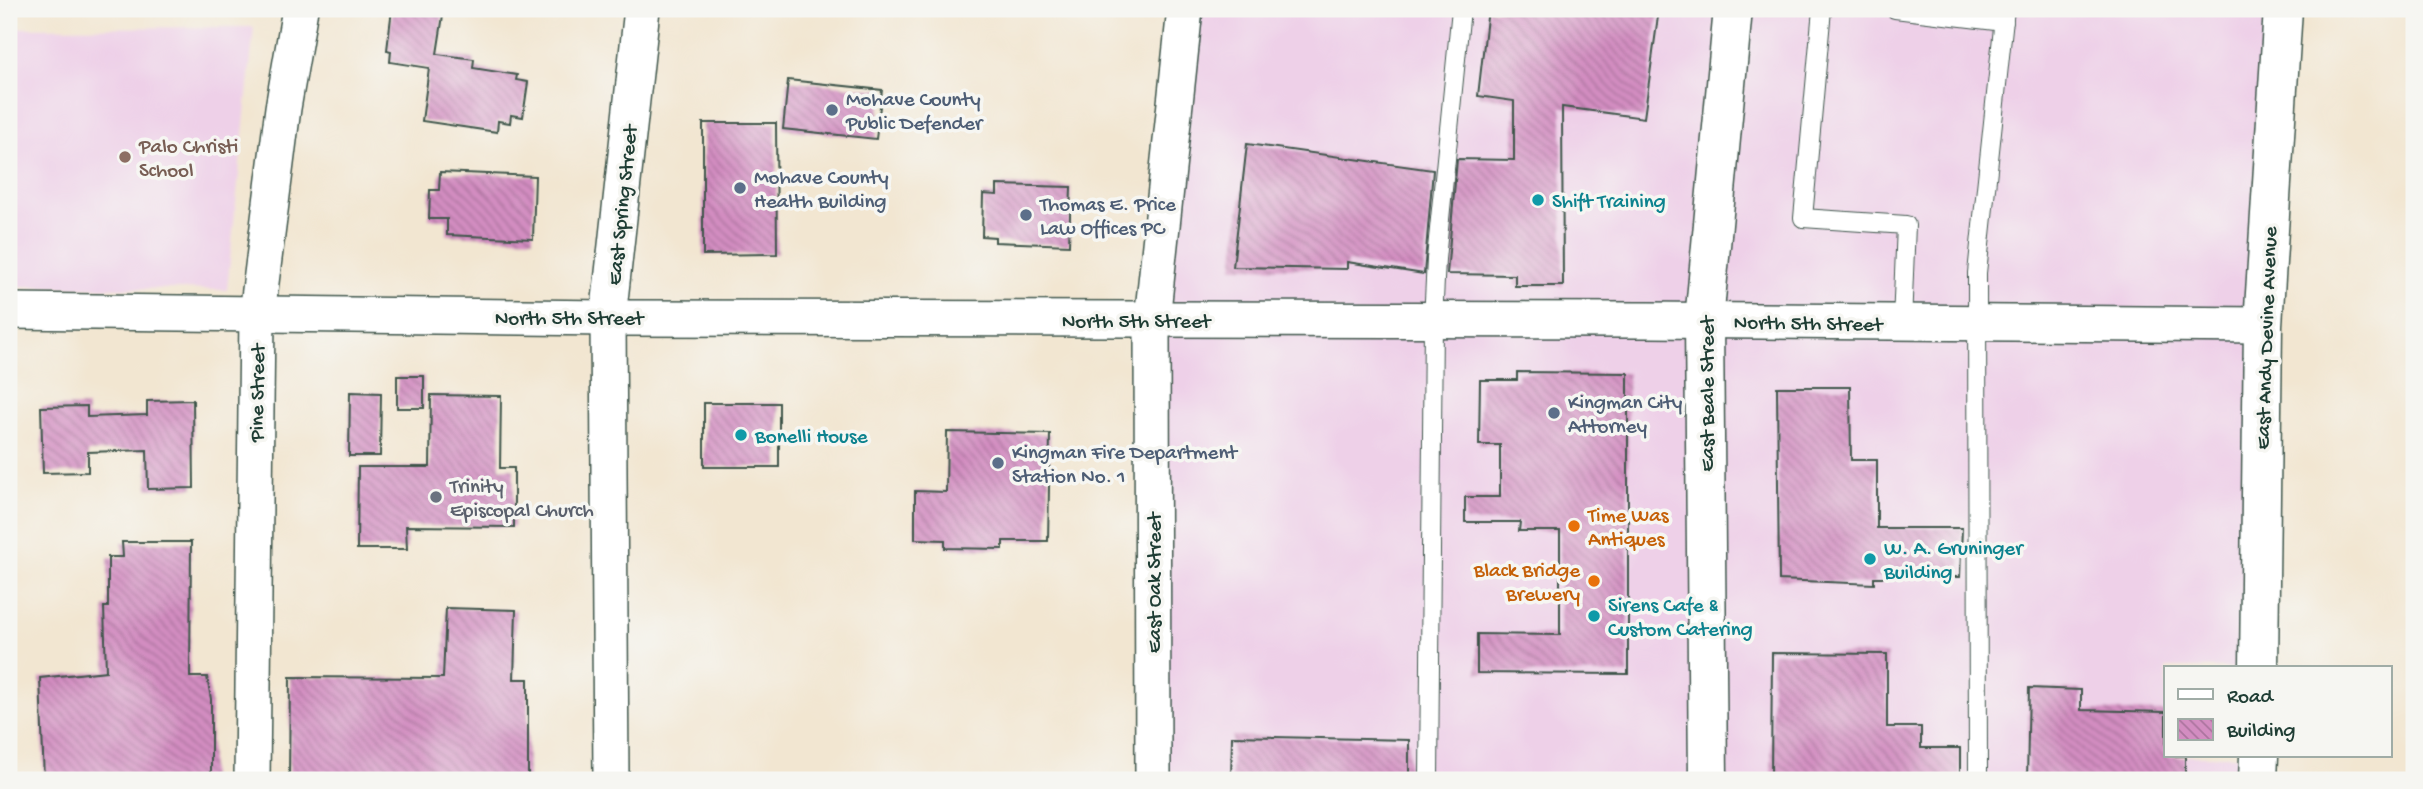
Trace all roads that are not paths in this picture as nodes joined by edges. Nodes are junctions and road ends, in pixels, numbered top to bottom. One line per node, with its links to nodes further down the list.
1 (300, 9): 11 (street, Pine Street)
2 (642, 9): 12 (street, East Spring Street)
3 (1185, 9): 13 (street, East Oak Street)
4 (1461, 9): 14 (lane)
5 (1733, 9): 15 (main road, East Beale Street)
6 (1822, 9): 16 (lane)
7 (1895, 9): 9 (lane)
8 (2283, 9): 18 (main road, East Andy Devine Avenue)
9 (2004, 15): 17 (lane)
10 (9, 312): 11 (street, North 5th Street)
11 (257, 314): 12 (street, North 5th Street); 21 (street, Pine Street)
12 (608, 318): 13 (street, North 5th Street); 22 (street, East Spring Street)
13 (1152, 320): 14 (street, North 5th Street); 23 (street, East Oak Street)
14 (1433, 321): 15 (street, North 5th Street); 24 (lane)
15 (1704, 321): 16 (street, North 5th Street); 25 (main road, East Beale Street)
16 (1902, 323): 17 (street, North 5th Street)
17 (1977, 324): 18 (street, North 5th Street); 26 (lane)
18 (2263, 325): 19 (main road, East Andy Devine Avenue)
19 (2259, 666)
20 (2259, 758): 27 (main road)
21 (252, 780)
22 (611, 780)
23 (1153, 780)
24 (1429, 780)
25 (1708, 780)
26 (1978, 780)
27 (2258, 780)

